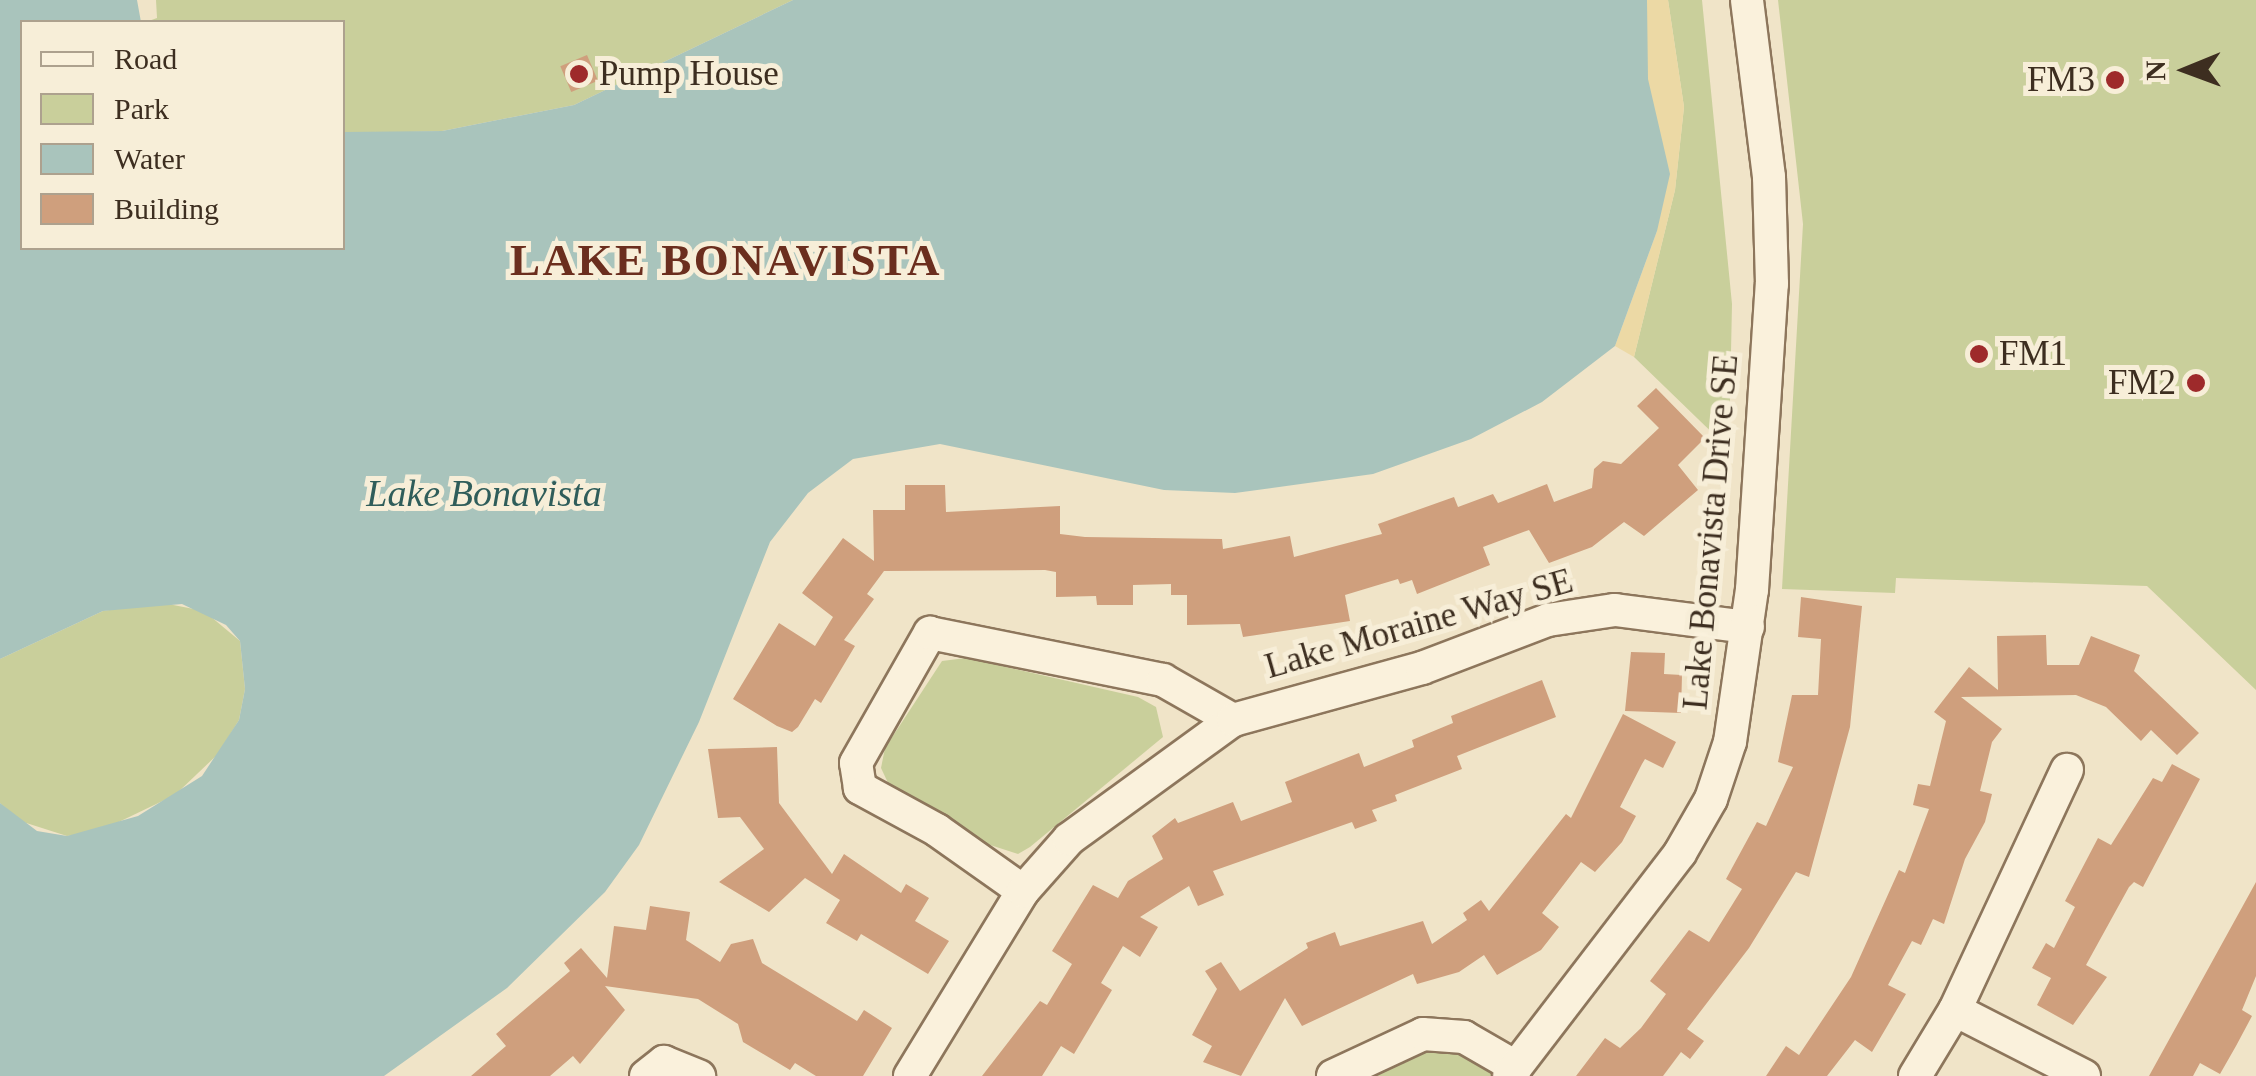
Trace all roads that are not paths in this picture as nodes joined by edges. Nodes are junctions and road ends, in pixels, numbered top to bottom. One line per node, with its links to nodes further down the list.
1 (1747, 0): 2 (street, Lake Bonavista Drive SE)
2 (1748, 627): 3 (street, Lake Moraine Way SE); 7 (street, Lake Bonavista Drive SE)
3 (1232, 720): 5 (street, Lake Moraine Way SE); 5 (street, Lake Moraine Way SE)
4 (2067, 770): 6 (street)
5 (1023, 891): 10 (street, Lake Moraine Way SE)
6 (1955, 1010): 12 (street); 13 (street)
7 (1513, 1071): 11 (street, Lake Bonavista Drive SE)
8 (646, 1076): 9 (street)
9 (700, 1076)
10 (910, 1076)
11 (1334, 1076)
12 (1915, 1076)
13 (2084, 1076)

